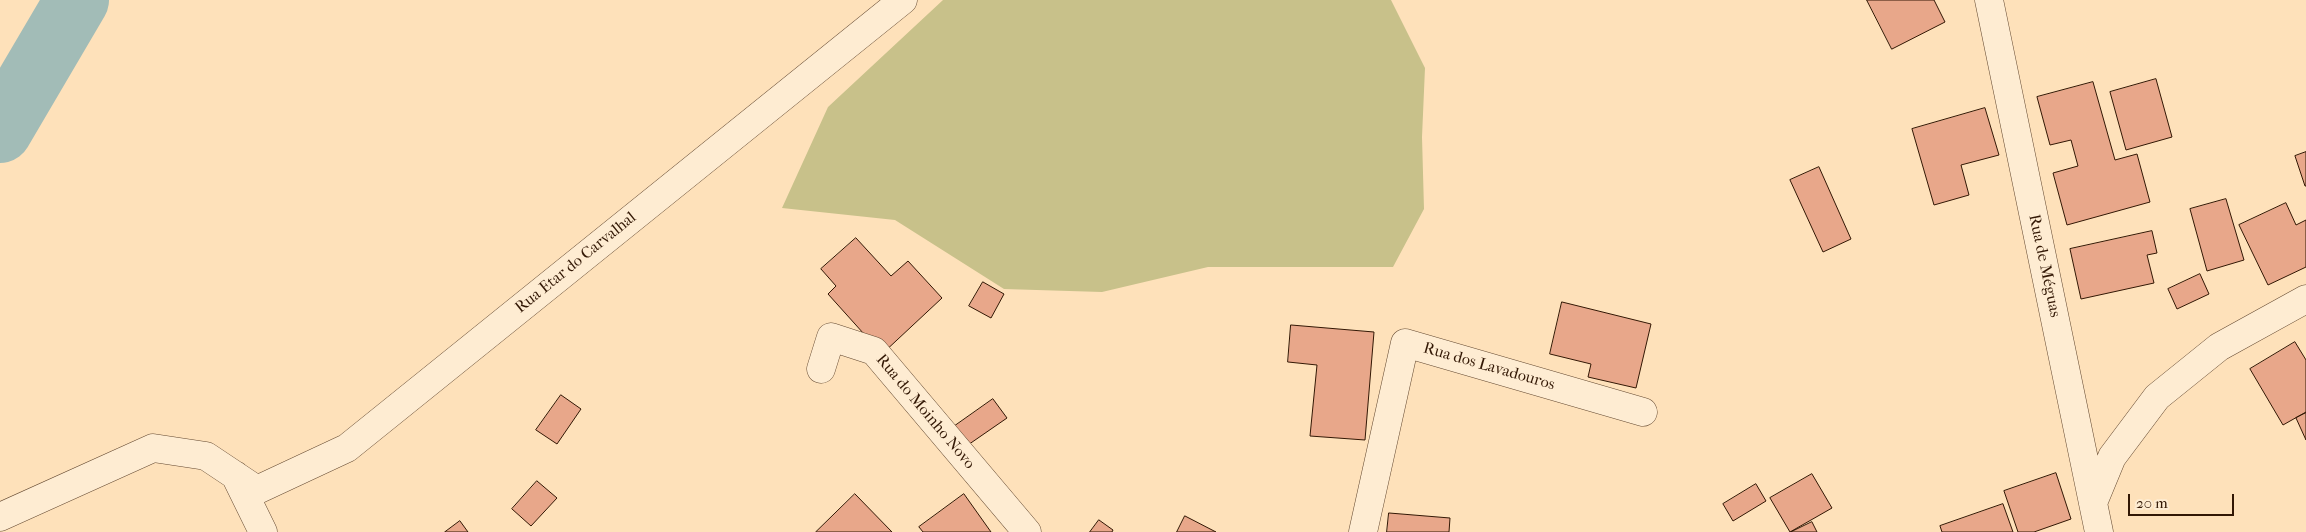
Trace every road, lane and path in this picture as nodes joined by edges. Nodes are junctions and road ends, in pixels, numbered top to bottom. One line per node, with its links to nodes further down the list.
1 (903, 0): 6 (street, Rua Etar do Carvalhal)
2 (1989, 0): 7 (street, Rua de Méguas)
3 (2306, 300): 7 (street)
4 (821, 369): 10 (street, Rua do Moinho Novo)
5 (1643, 412): 11 (street, Rua dos Lavadouros)
6 (235, 475): 8 (street); 9 (street)
7 (2093, 503): 12 (street, Rua de Méguas)
8 (0, 517)
9 (263, 532)
10 (1028, 532)
11 (1364, 532)
12 (2099, 532)

